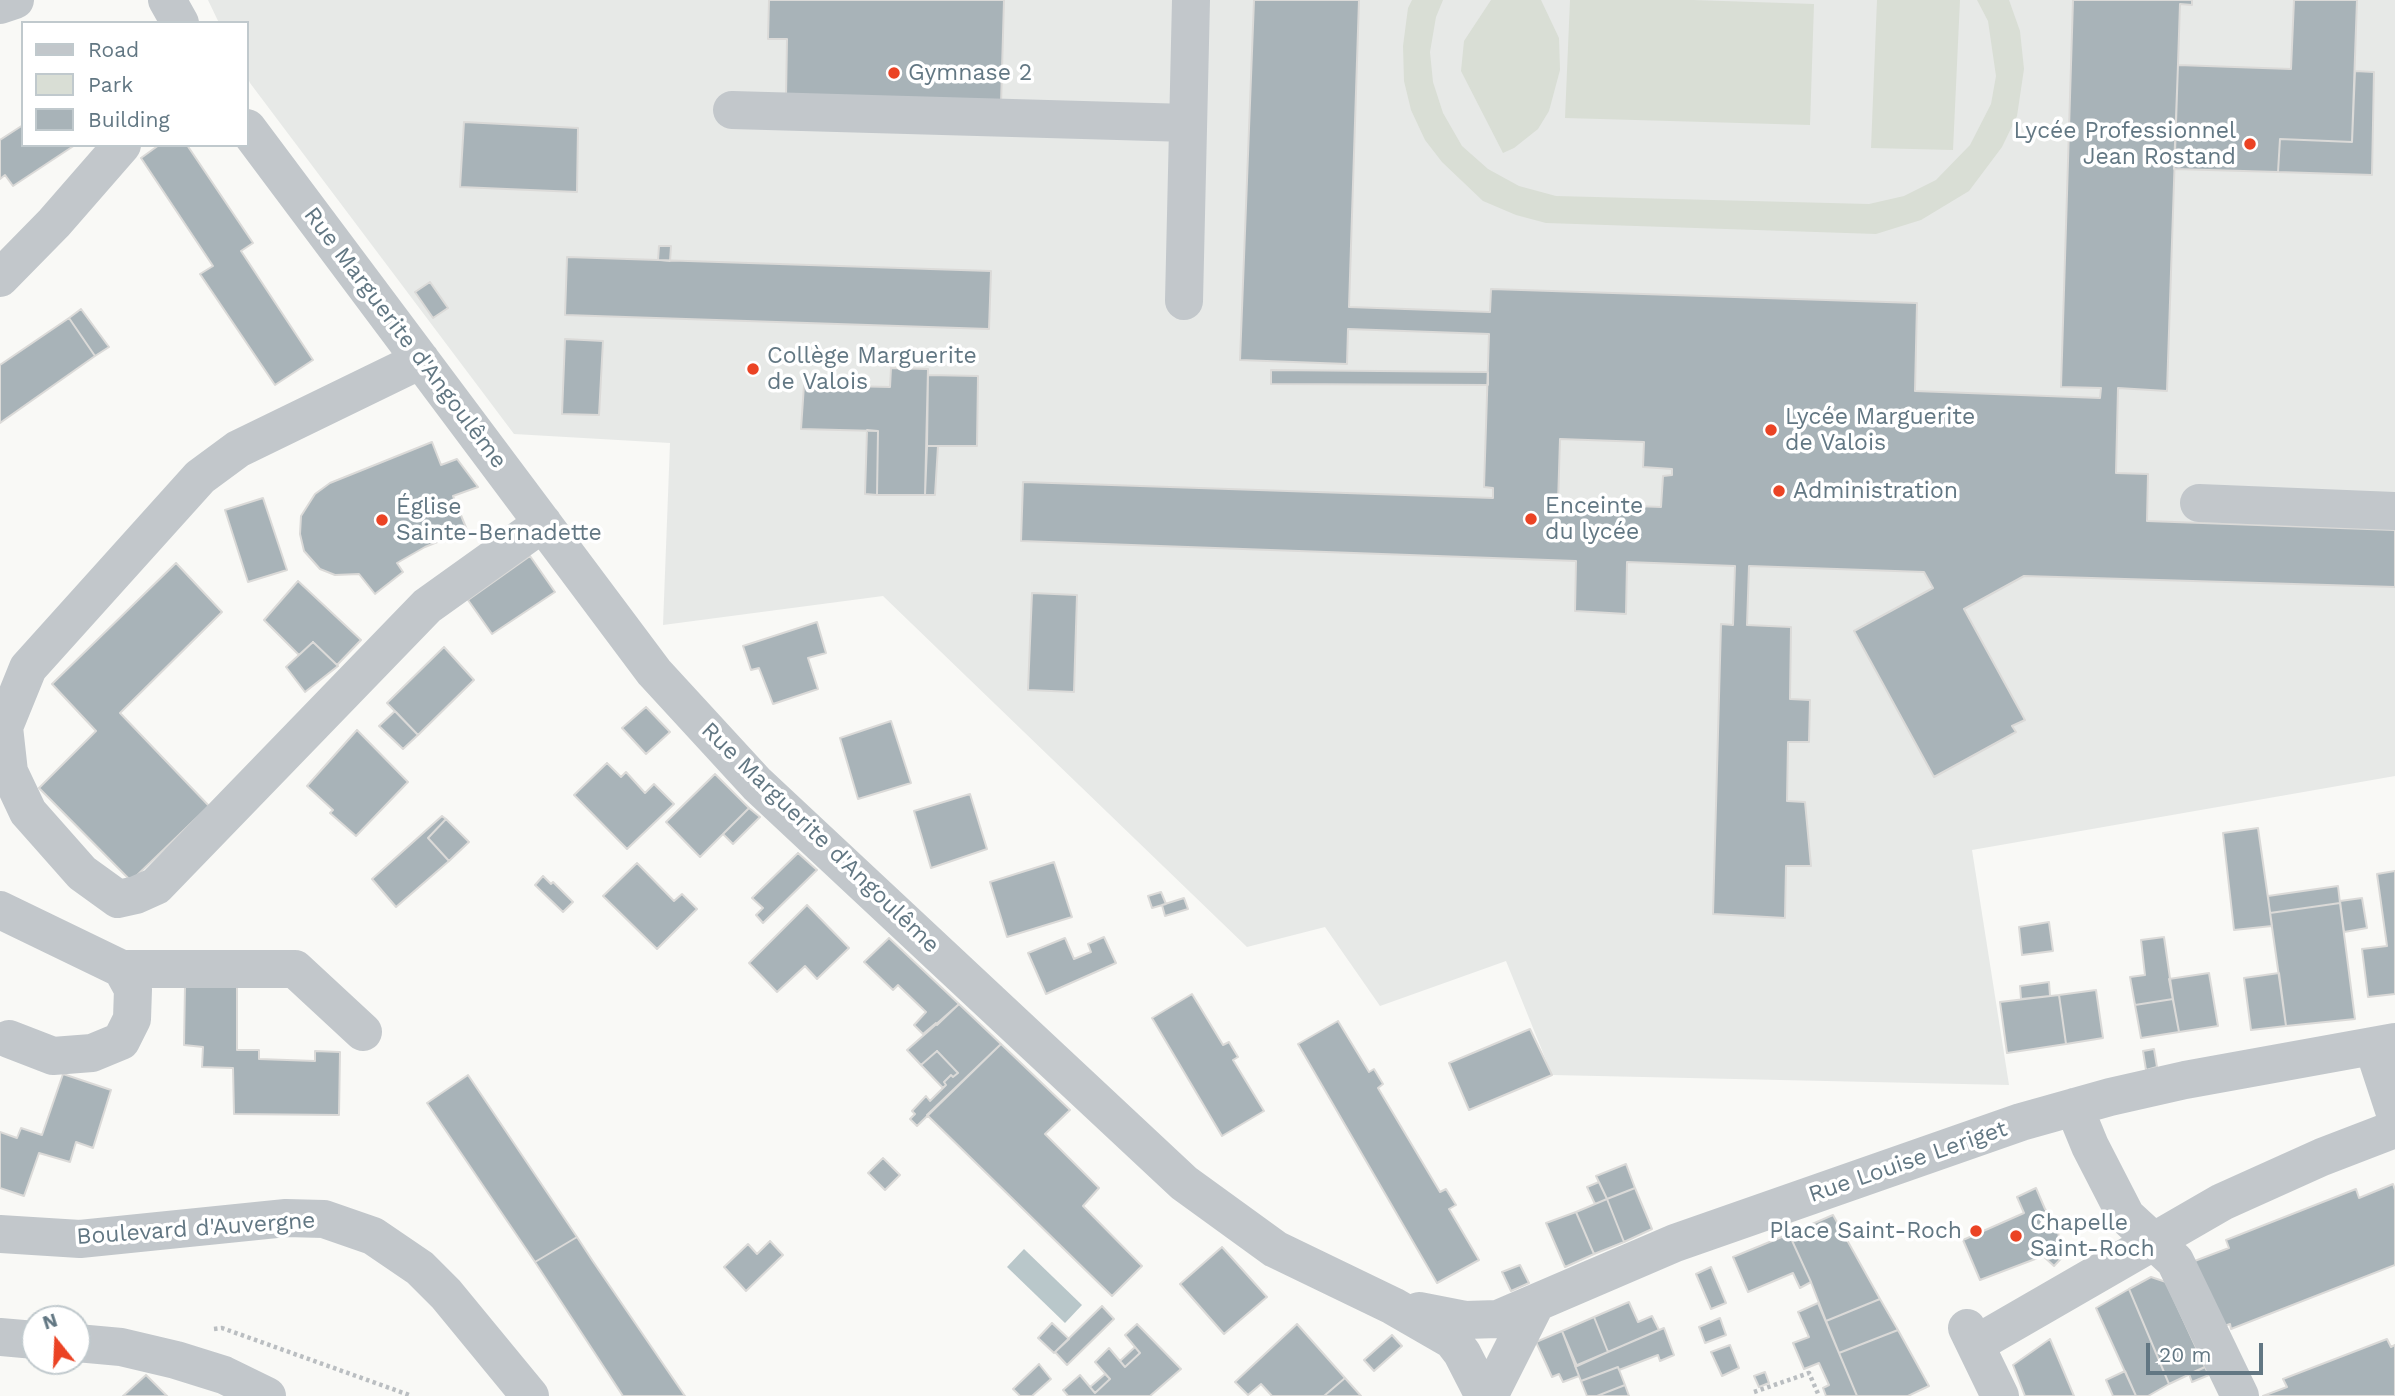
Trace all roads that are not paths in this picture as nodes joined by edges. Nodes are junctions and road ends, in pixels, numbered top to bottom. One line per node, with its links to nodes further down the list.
1 (15, 0): 4 (street)
2 (167, 0): 5 (street)
3 (1191, 0): 7 (street)
4 (0, 5)
5 (179, 21)
6 (733, 110): 7 (street)
7 (1188, 124): 11 (street)
8 (248, 129): 12 (street, Rue Marguerite d'Angoulême)
9 (120, 147): 10 (street)
10 (0, 278)
11 (1184, 301)
12 (421, 360): 15 (street, Rue Marguerite d'Angoulême); 15 (street)
13 (2199, 503): 14 (street)
14 (2395, 511)
15 (542, 523): 27 (street, Rue Marguerite d'Angoulême)
16 (0, 909): 17 (street)
17 (122, 969): 18 (street); 19 (street)
18 (363, 1032)
19 (9, 1039)
20 (2384, 1044): 21 (street, Rue Louise Leriget); 22 (street)
21 (2074, 1107): 25 (street); 26 (street, Rue Louise Leriget)
22 (2395, 1112)
23 (2395, 1129): 25 (street)
24 (0, 1234): 33 (street, Boulevard d'Auvergne)
25 (2153, 1240): 36 (street); 37 (street)
26 (1535, 1305): 27 (street, Rue Louise Leriget); 35 (street)
27 (1393, 1306): 34 (street)
28 (0, 1337): 29 (street)
29 (21, 1339)
30 (91, 1344): 31 (street)
31 (223, 1385): 32 (street)
32 (267, 1396)
33 (530, 1396)
34 (1484, 1396)
35 (1489, 1396)
36 (2000, 1396)
37 (2240, 1396)

